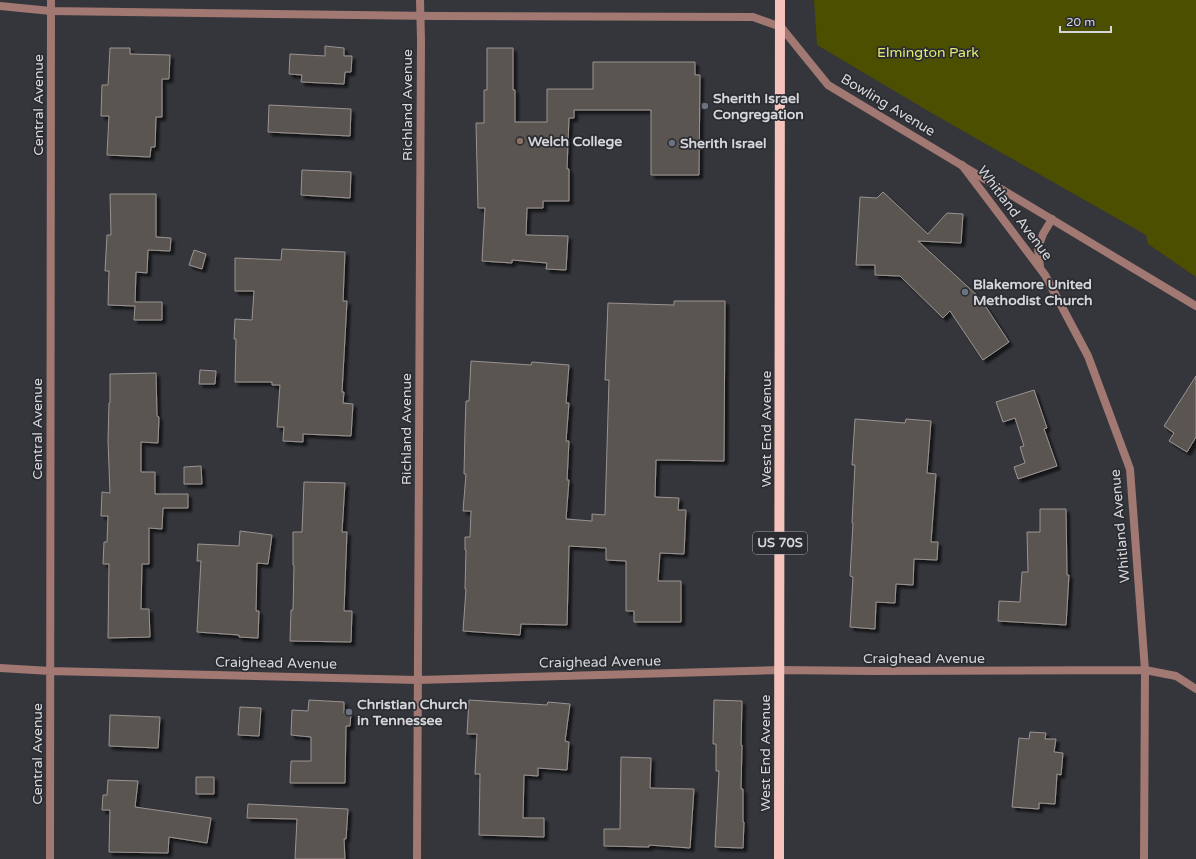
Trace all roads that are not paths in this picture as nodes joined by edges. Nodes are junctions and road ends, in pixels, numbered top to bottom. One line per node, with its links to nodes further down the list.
1 (51, 0): 5 (street, Central Avenue)
2 (420, 0): 6 (street, Richland Avenue)
3 (780, 0): 7 (main road, West End Avenue / US 70S)
4 (0, 6): 5 (street)
5 (51, 11): 6 (street); 15 (street, Central Avenue)
6 (421, 16): 7 (street); 16 (street, Richland Avenue)
7 (781, 27): 8 (street, Bowling Avenue); 13 (main road, West End Avenue / US 70S)
8 (962, 165): 9 (street, Bowling Avenue); 10 (street, Whitland Avenue)
9 (1052, 219): 10 (street); 11 (street, Bowling Avenue)
10 (1040, 268): 14 (street, Whitland Avenue)
11 (1196, 306)
12 (0, 668): 15 (street, Craighead Avenue)
13 (779, 670): 14 (street, Craighead Avenue); 16 (street, Craighead Avenue); 20 (main road, West End Avenue / US 70S)
14 (1145, 670): 17 (street, Craighead Avenue); 21 (street, Whitland Avenue)
15 (50, 671): 16 (street, Craighead Avenue); 18 (street, Central Avenue)
16 (417, 680): 19 (street, Richland Avenue)
17 (1196, 689)
18 (50, 859)
19 (416, 859)
20 (779, 859)
21 (1144, 859)

